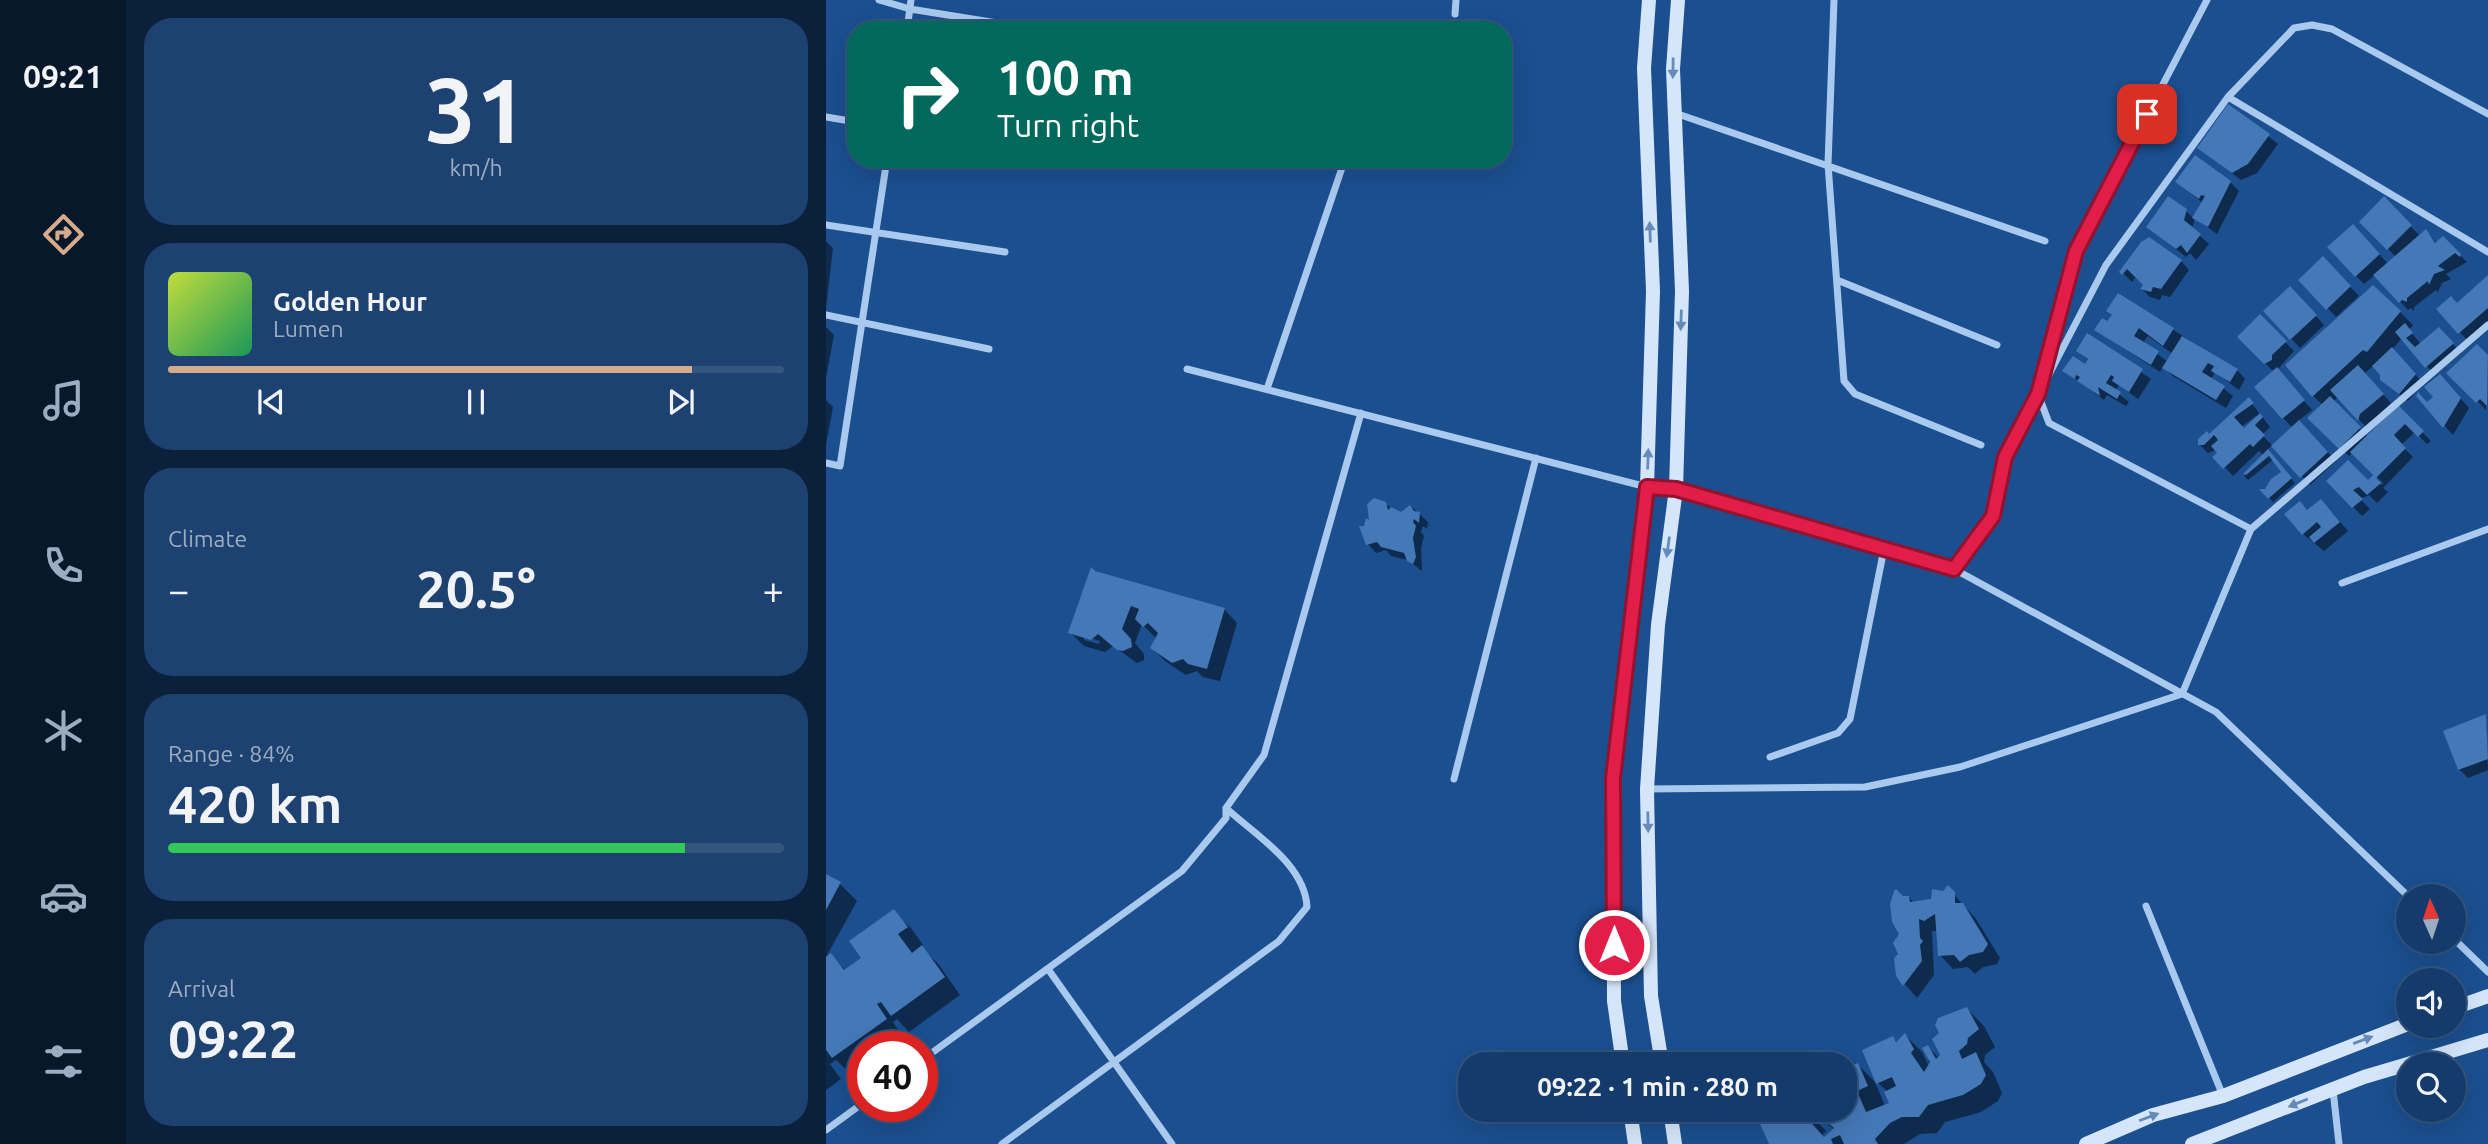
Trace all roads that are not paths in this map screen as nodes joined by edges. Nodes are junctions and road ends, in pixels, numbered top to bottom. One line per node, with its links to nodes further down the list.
1 (880, 0): 7 (street)
2 (1456, 0): 8 (street)
3 (1649, 0): 36 (street, one-way to 3)
4 (1678, 0): 11 (street, one-way to 11)
5 (1834, 0): 15 (street)
6 (2207, 0): 31 (street)
7 (911, 4): 9 (street)
8 (1455, 14)
9 (996, 21)
10 (2228, 97): 12 (street); 22 (street); 31 (street)
11 (1675, 113): 15 (street); 37 (street, one-way to 37)
12 (2488, 114)
13 (826, 117): 14 (street)
14 (847, 120)
15 (1828, 164): 20 (street); 23 (street)
16 (886, 168): 19 (street)
17 (1342, 168): 30 (street)
18 (826, 225): 19 (street)
19 (876, 233): 21 (street); 25 (street)
20 (2045, 241)
21 (1005, 252)
22 (2488, 252)
23 (1837, 280): 27 (street); 33 (street)
24 (826, 315): 25 (street)
25 (862, 320): 28 (street); 35 (street)
26 (2488, 325): 38 (street)
27 (1997, 345)
28 (989, 348)
29 (1187, 369): 30 (street)
30 (1267, 389): 32 (street)
31 (2038, 394): 38 (street); 41 (street)
32 (1361, 413): 34 (street); 47 (street)
33 (1981, 446)
34 (1535, 458): 36 (street); 45 (street)
35 (826, 463)
36 (1647, 487): 37 (street); 58 (street)
37 (1676, 489): 40 (street); 46 (street, one-way to 46)
38 (2251, 529): 43 (street)
39 (2487, 531): 42 (street)
40 (1884, 549): 41 (street); 44 (street)
41 (1954, 569): 43 (street)
42 (2342, 583)
43 (2182, 694): 46 (street); 48 (street)
44 (1770, 757)
45 (1454, 779)
46 (1647, 789): 59 (street, one-way to 59)
47 (1226, 808): 51 (street); 61 (street)
48 (2396, 884)
49 (2146, 906): 64 (street)
50 (2466, 951): 52 (street)
51 (1048, 969): 57 (street); 61 (street)
52 (2488, 972)
53 (2488, 996): 54 (street)
54 (2466, 1004)
55 (2396, 1029): 64 (street, one-way to 55)
56 (2488, 1040): 60 (street)
57 (938, 1048)
58 (1621, 1052)
59 (1660, 1052)
60 (2448, 1052)
61 (1114, 1062): 69 (street); 70 (street)
62 (2396, 1068): 63 (street)
63 (2333, 1089): 74 (street, one-way to 74); 75 (street)
64 (2222, 1096): 73 (street, one-way to 64)
65 (847, 1115): 68 (street)
66 (1632, 1122): 71 (street)
67 (1672, 1122): 72 (street)
68 (826, 1130)
69 (1002, 1144)
70 (1172, 1144)
71 (1635, 1144)
72 (1675, 1144)
73 (2087, 1144)
74 (2192, 1144)
75 (2339, 1144)

